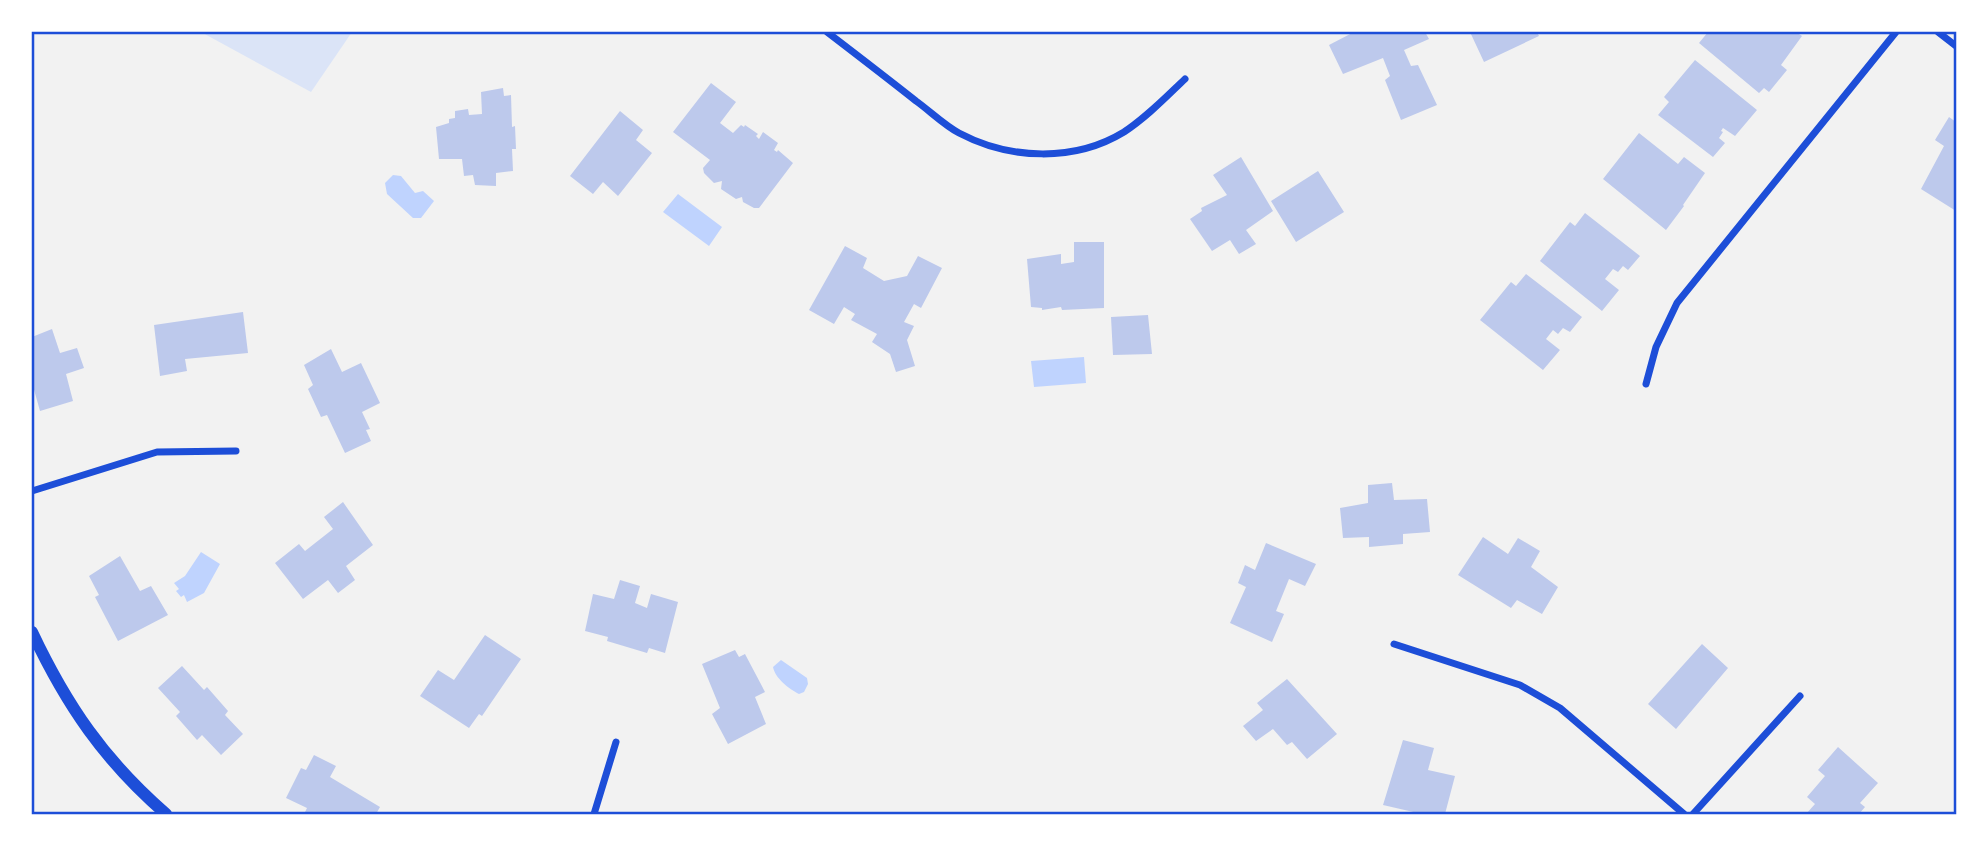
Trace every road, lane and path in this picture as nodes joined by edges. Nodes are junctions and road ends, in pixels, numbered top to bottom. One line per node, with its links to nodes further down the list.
1 (827, 32): 5 (street)
2 (1896, 32): 6 (street)
3 (1938, 32): 4 (street)
4 (1956, 46)
5 (1185, 79)
6 (1646, 384)
7 (236, 451): 8 (street)
8 (32, 491)
9 (32, 632): 13 (street)
10 (1394, 644): 15 (street)
11 (1800, 696): 16 (street)
12 (616, 742): 14 (street)
13 (166, 814)
14 (594, 814)
15 (1684, 814)
16 (1693, 814)

